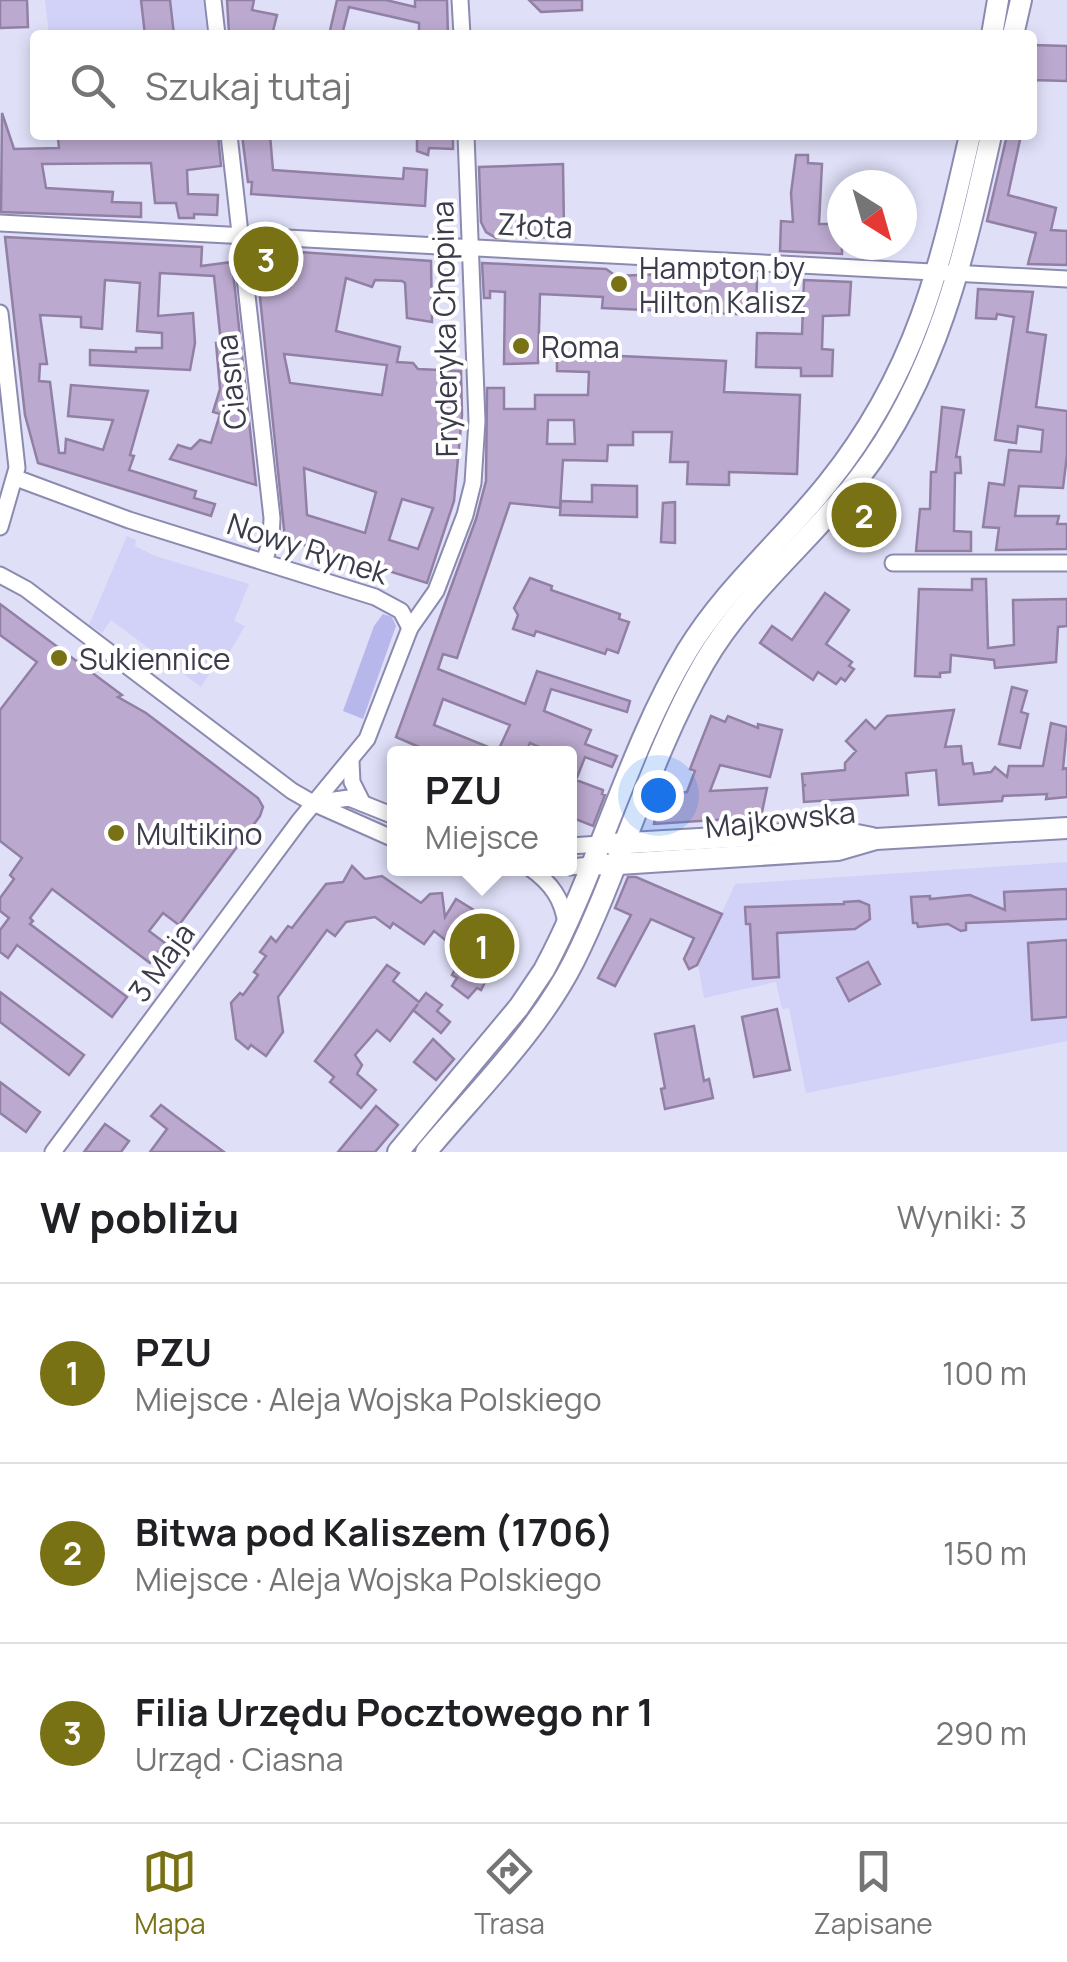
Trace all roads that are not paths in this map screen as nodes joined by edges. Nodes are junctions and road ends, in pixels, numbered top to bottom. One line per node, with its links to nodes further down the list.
1 (213, 0): 5 (street)
2 (460, 0): 6 (street)
3 (998, 0): 7 (main road)
4 (1021, 0): 8 (main road)
5 (216, 30)
6 (462, 30)
7 (993, 30)
8 (1015, 30)
9 (230, 140): 14 (street, Ciasna)
10 (466, 140): 15 (street, Fryderyka Chopina)
11 (969, 140): 16 (main road)
12 (989, 140): 16 (main road)
13 (0, 223): 14 (street, Złota)
14 (242, 236): 15 (street, Złota); 21 (street, Ciasna)
15 (469, 248): 16 (street, Złota); 25 (street, Fryderyka Chopina)
16 (948, 273): 17 (street, Złota); 33 (main road); 34 (main road)
17 (1067, 279)
18 (0, 313): 19 (street)
19 (16, 478): 20 (street); 21 (street, Nowy Rynek)
20 (0, 527)
21 (264, 562): 25 (street, Nowy Rynek)
22 (893, 563): 23 (street)
23 (1067, 563)
24 (0, 575): 28 (street)
25 (410, 628): 26 (street)
26 (351, 761): 27 (street); 28 (street)
27 (360, 800): 28 (street); 29 (street)
28 (313, 804): 31 (street); 41 (street, 3 Maja)
29 (387, 813)
30 (1067, 828): 32 (main road, Majkowska)
31 (387, 836)
32 (876, 839): 33 (main road, Majkowska); 36 (main road, Majkowska)
33 (624, 843): 34 (main road, Majkowska); 36 (main road)
34 (600, 844): 35 (street, Majkowska); 37 (main road)
35 (577, 846)
36 (615, 864): 37 (main road, Majkowska); 43 (main road)
37 (591, 866): 38 (street, Majkowska); 40 (main road)
38 (577, 867)
39 (539, 876): 40 (street)
40 (566, 925): 42 (main road)
41 (52, 1152)
42 (398, 1152)
43 (426, 1152)

